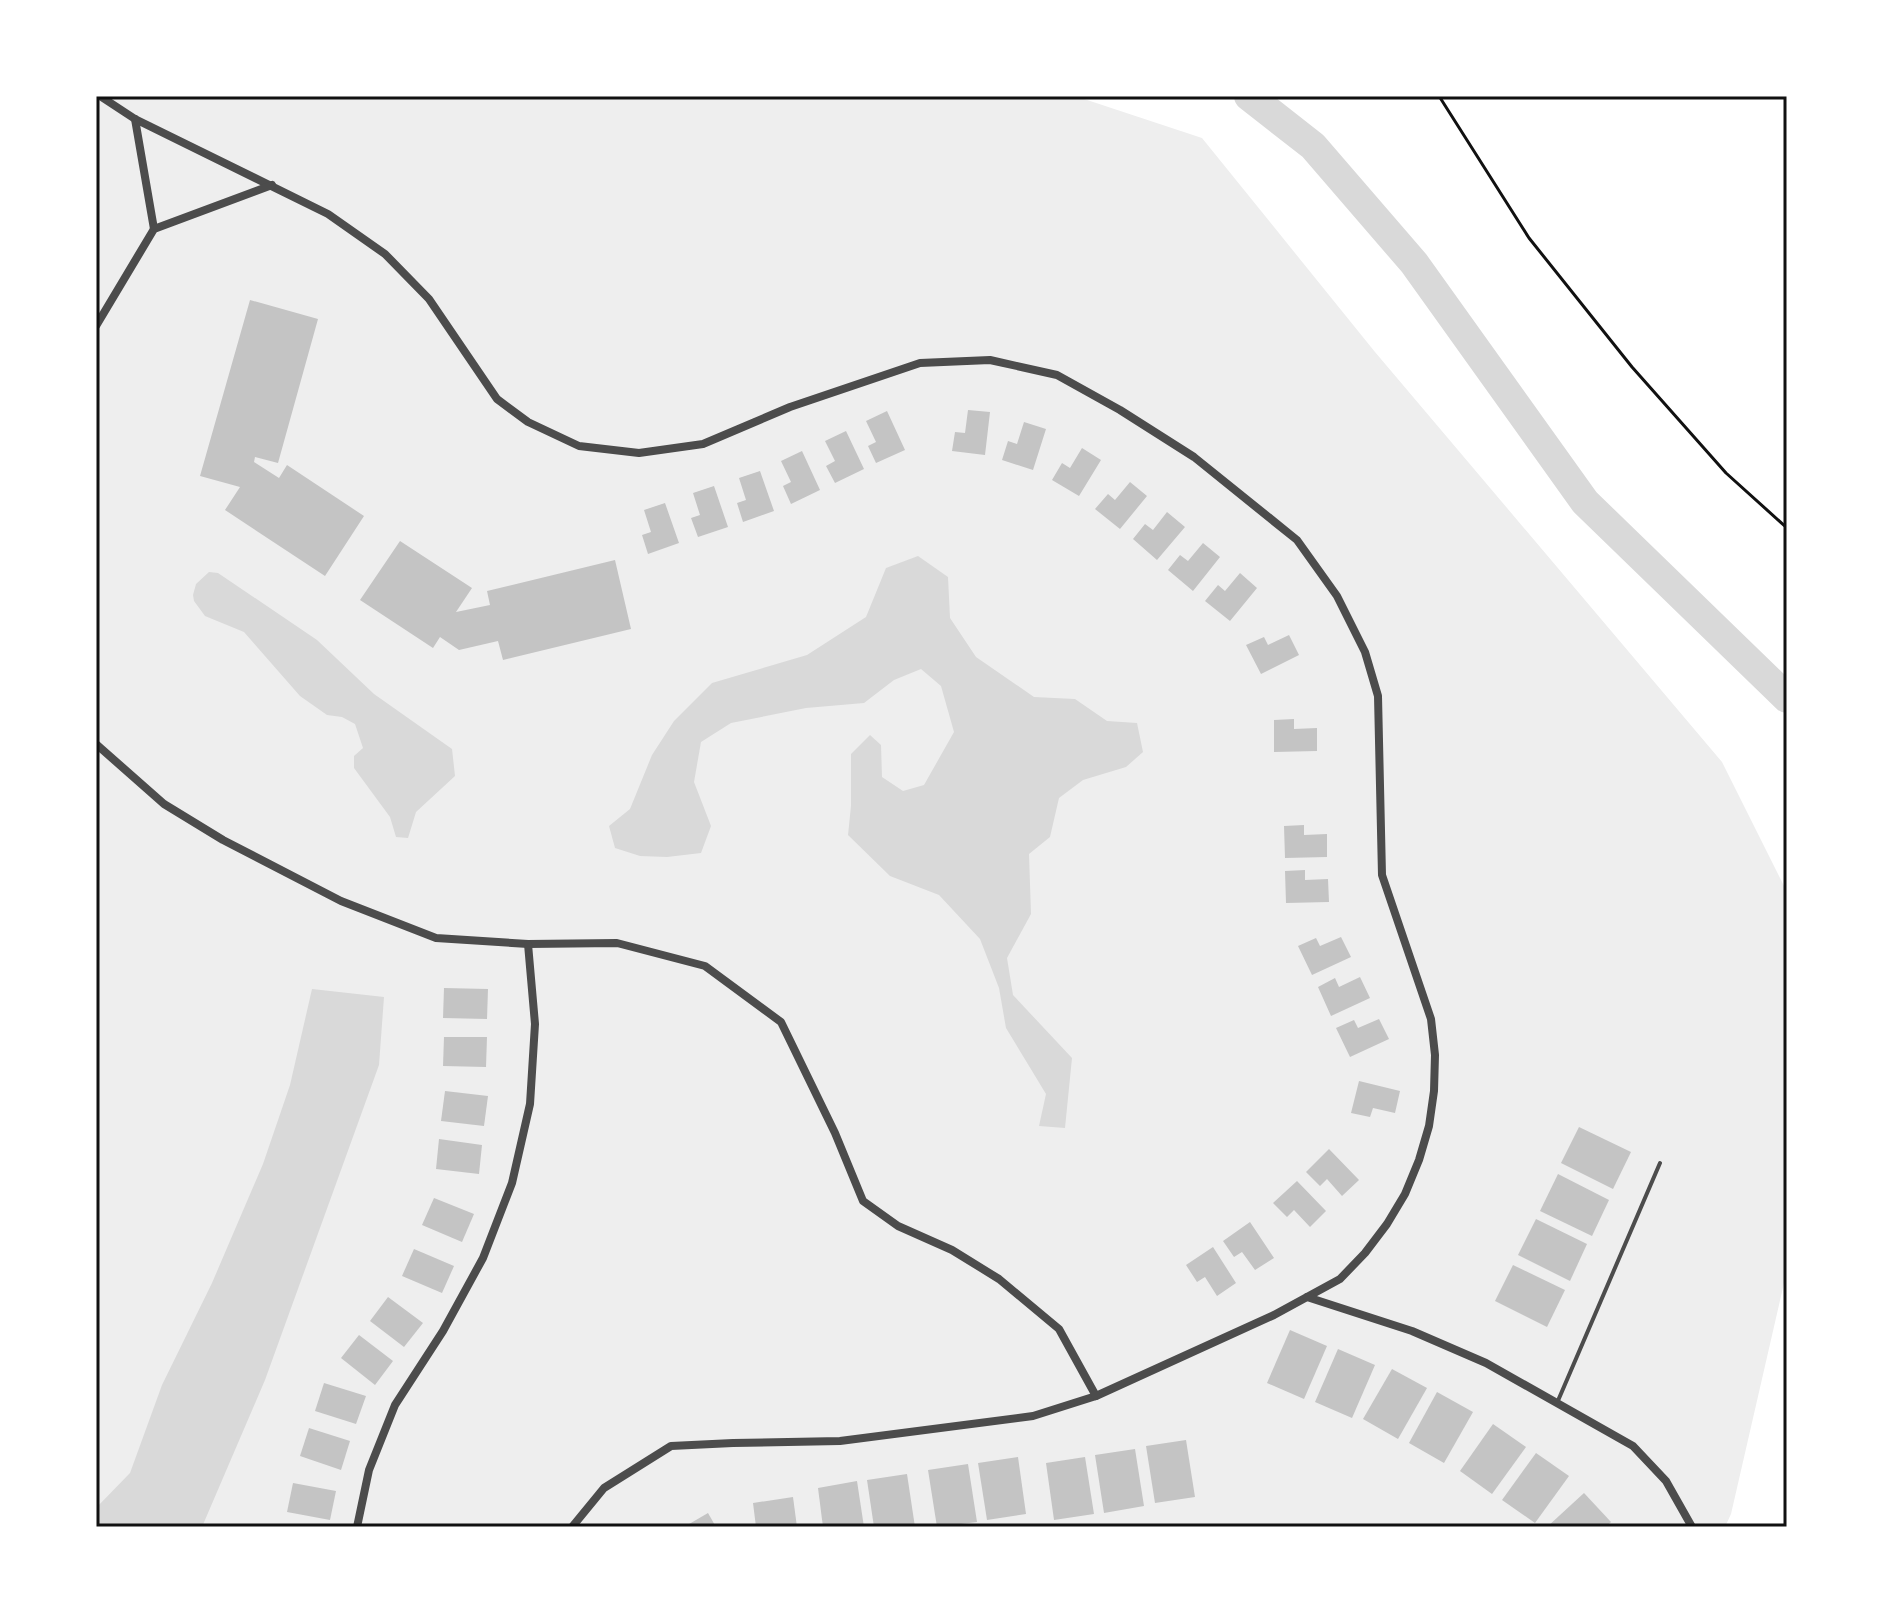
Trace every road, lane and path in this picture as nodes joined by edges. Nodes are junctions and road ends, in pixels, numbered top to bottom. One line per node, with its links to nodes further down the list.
1 (100, 96): 3 (street)
2 (1439, 96): 7 (path)
3 (135, 119): 4 (street); 5 (street)
4 (272, 185): 5 (street); 11 (street)
5 (154, 229): 6 (street)
6 (96, 326)
7 (1787, 528)
8 (96, 744): 9 (street)
9 (528, 944): 12 (street); 14 (street)
10 (1660, 1163): 13 (lane)
11 (1307, 1297): 12 (street); 13 (street)
12 (1096, 1396): 15 (street)
13 (1557, 1403): 16 (street)
14 (357, 1527)
15 (572, 1527)
16 (1692, 1527)

